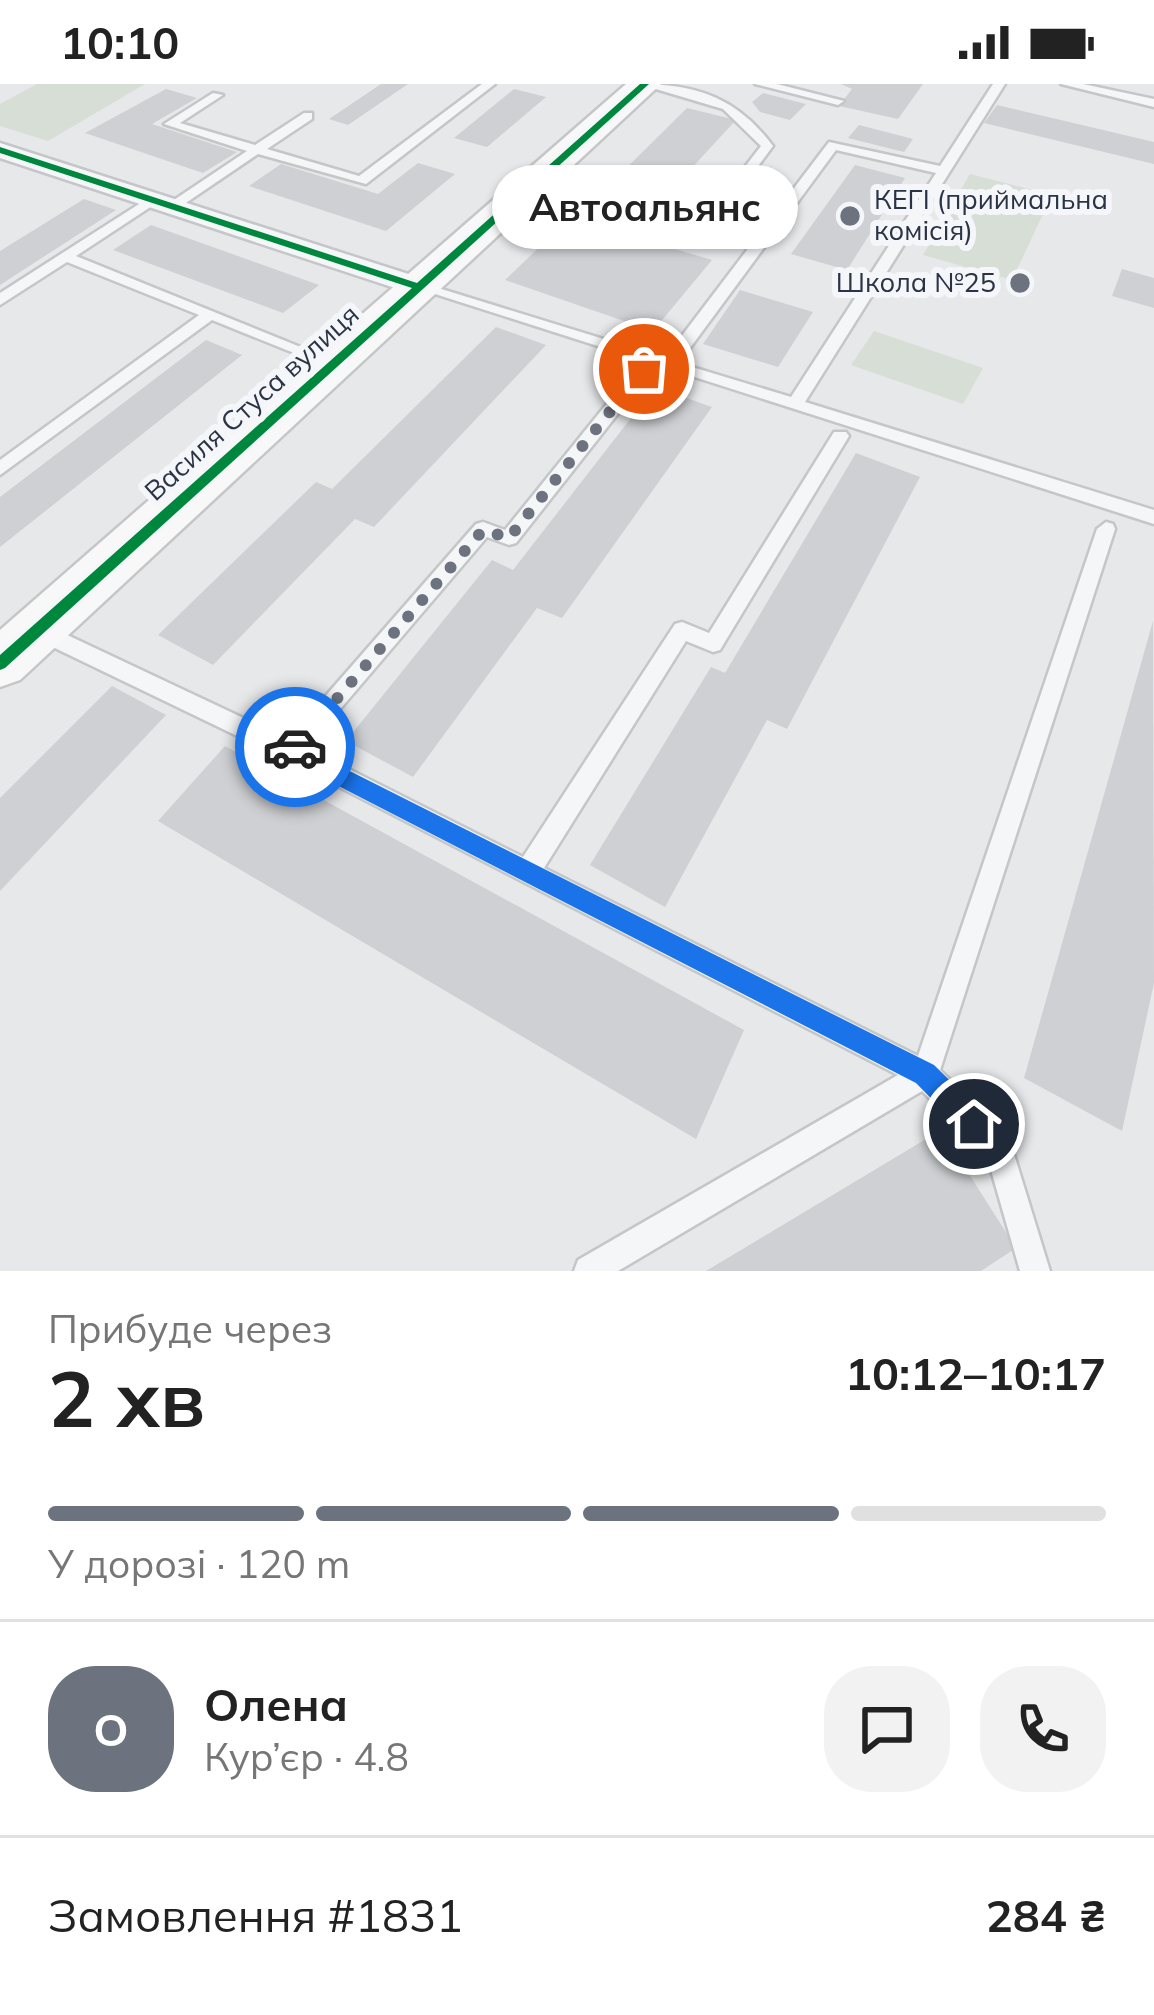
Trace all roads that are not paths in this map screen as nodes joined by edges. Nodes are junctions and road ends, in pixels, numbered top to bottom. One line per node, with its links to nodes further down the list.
1 (489, 84): 12 (lane)
2 (645, 84): 15 (lane); 17 (street, Василя Стуса вулиця)
3 (761, 84): 8 (lane)
4 (999, 84): 13 (lane)
5 (1067, 84): 6 (lane)
6 (1083, 86): 9 (lane)
7 (217, 95): 12 (lane)
8 (838, 101)
9 (1154, 103)
10 (308, 116): 12 (lane)
11 (0, 150): 14 (street)
12 (256, 152): 14 (lane)
13 (943, 171): 21 (lane); 23 (lane)
14 (160, 205): 16 (lane); 17 (street)
15 (701, 233)
16 (66, 257): 18 (lane); 19 (lane)
17 (417, 286): 21 (lane); 28 (street, Василя Стуса вулиця)
18 (0, 300)
19 (208, 316): 20 (lane); 25 (lane)
20 (295, 348)
21 (670, 363): 23 (lane)
22 (644, 369): 30 (lane)
23 (796, 403): 26 (lane)
24 (839, 436): 31 (lane)
25 (0, 469)
26 (1154, 517)
27 (1106, 530): 32 (lane)
28 (37, 630): 29 (street, Василя Стуса вулиця); 30 (lane)
29 (0, 664)
30 (291, 752): 31 (lane)
31 (528, 872): 32 (lane)
32 (925, 1074): 33 (lane); 34 (lane)
33 (589, 1271)
34 (1035, 1271)

